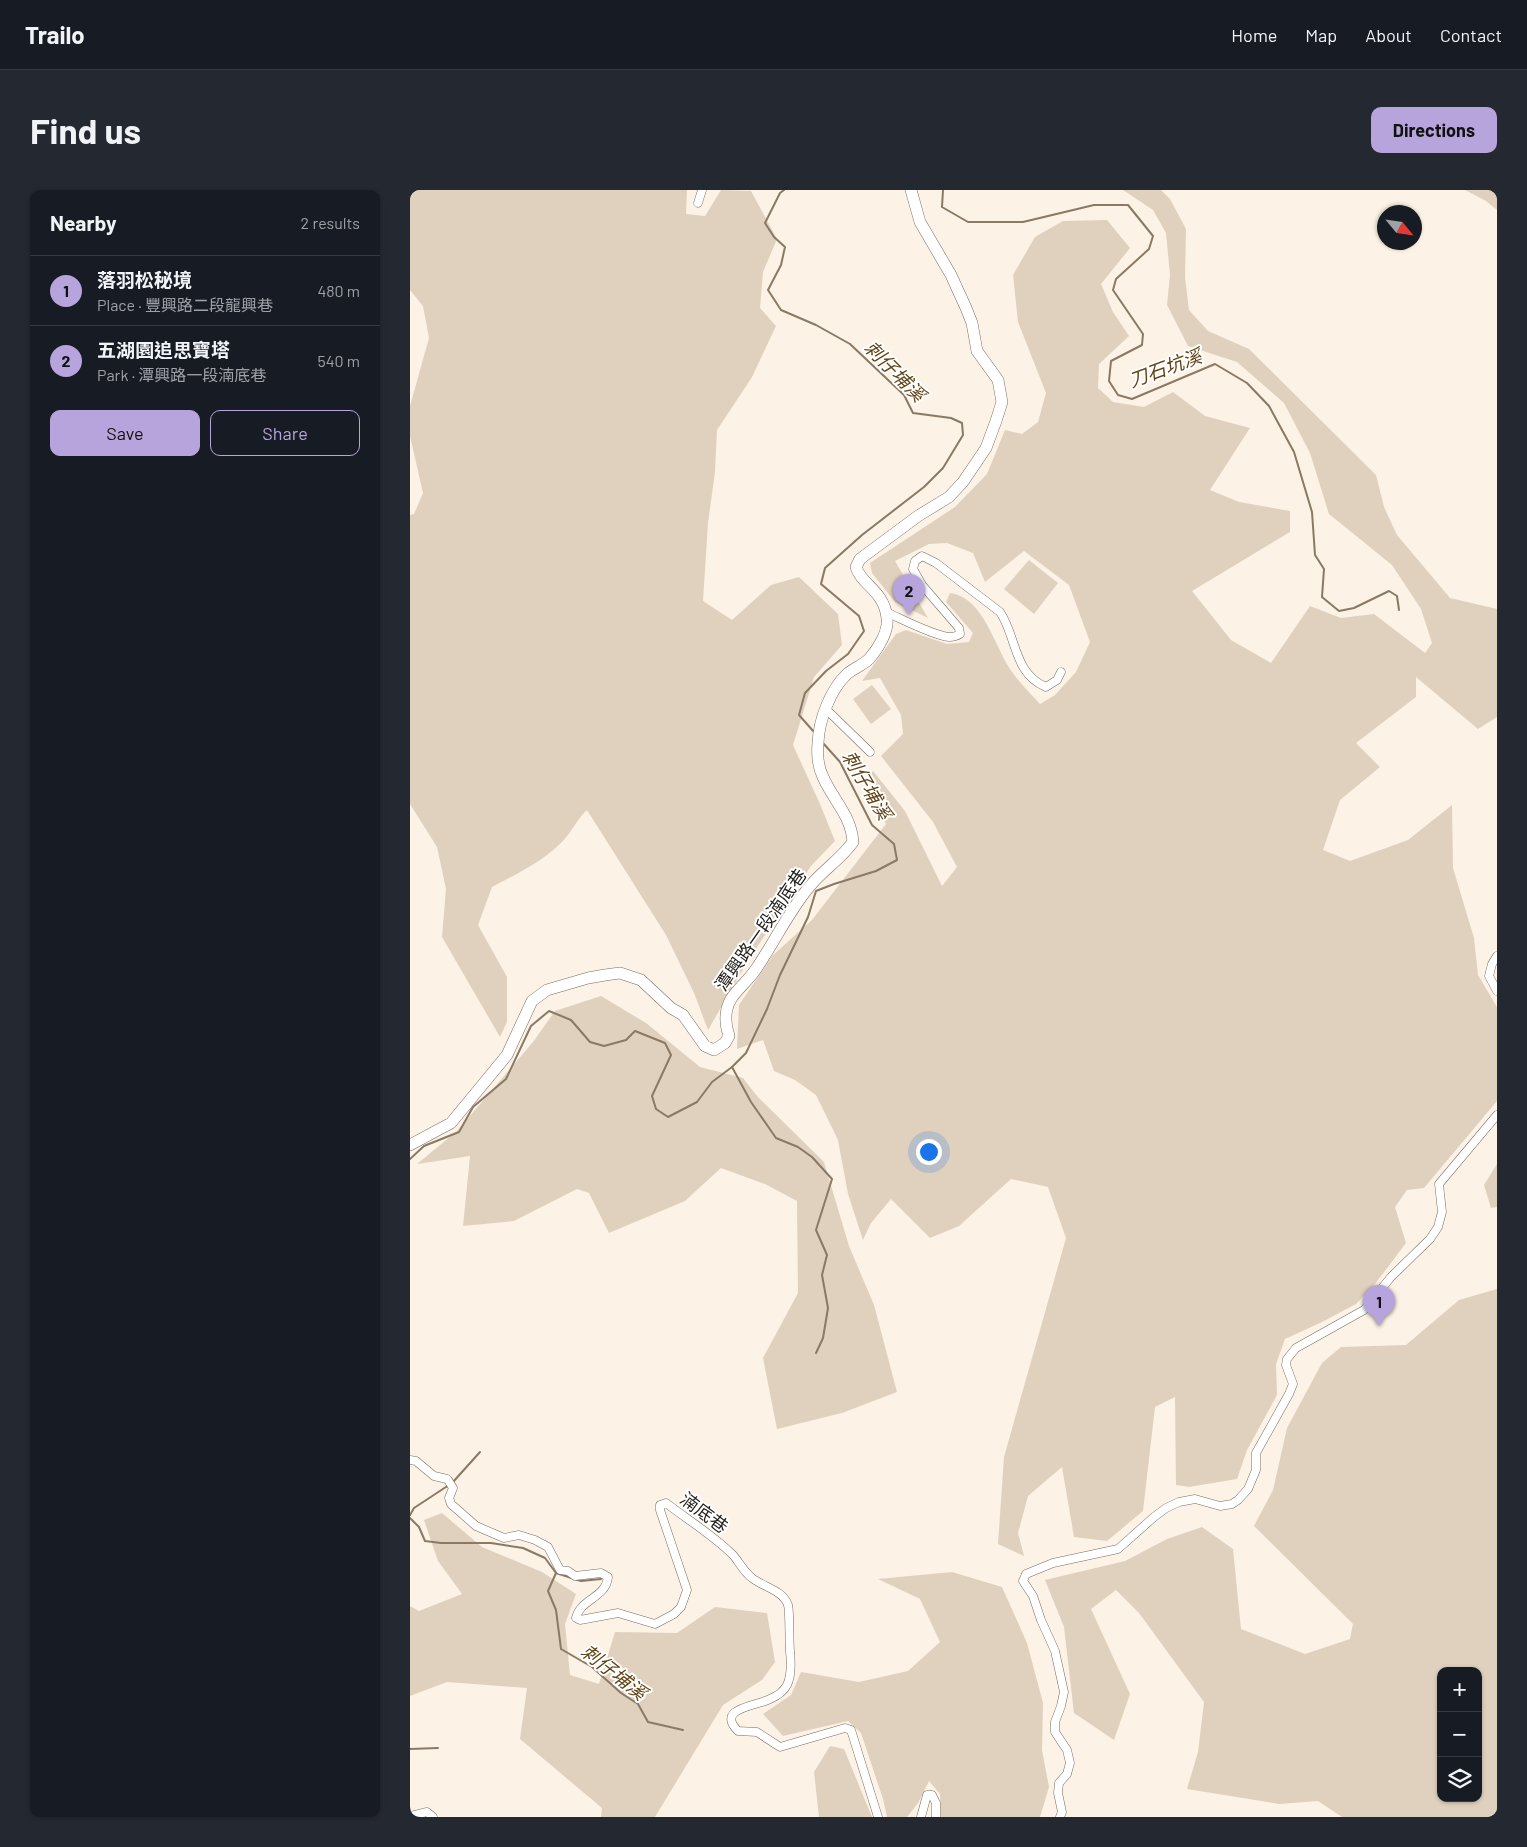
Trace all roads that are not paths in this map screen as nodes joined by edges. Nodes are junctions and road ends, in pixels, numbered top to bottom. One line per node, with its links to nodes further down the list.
1 (702, 190): 3 (street)
2 (911, 190): 4 (street)
3 (698, 203)
4 (886, 612): 5 (street); 6 (street, 潭興路一段湳底巷)
5 (1061, 672)
6 (826, 709): 7 (street); 11 (street, 潭興路一段湳底巷)
7 (870, 752)
8 (1497, 956): 9 (street)
9 (1497, 991)
10 (1497, 1115): 18 (street)
11 (410, 1145)
12 (410, 1460): 15 (street, 湳底巷)
13 (410, 1816): 14 (street)
14 (433, 1817)
15 (878, 1817)
16 (921, 1817): 17 (street)
17 (936, 1817)
18 (1060, 1817)

